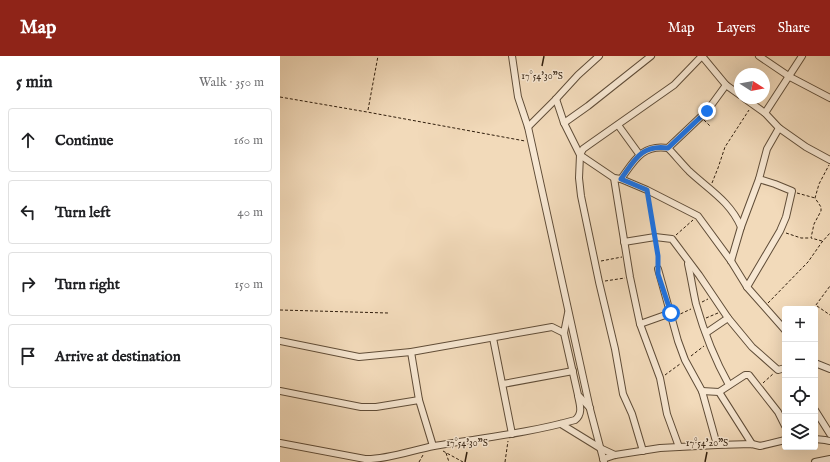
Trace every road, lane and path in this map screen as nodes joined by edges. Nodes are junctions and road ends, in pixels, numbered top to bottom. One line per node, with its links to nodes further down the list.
1 (378, 56): 15 (path)
2 (512, 56): 21 (street)
3 (599, 56): 13 (street)
4 (651, 56): 18 (street)
5 (702, 56): 9 (street); 19 (street)
6 (759, 56): 8 (street)
7 (802, 56): 8 (street)
8 (790, 77): 12 (street); 16 (street)
9 (726, 84): 10 (street); 17 (street)
10 (734, 90)
11 (280, 97): 15 (path)
12 (830, 98)
13 (556, 99): 18 (street); 21 (street)
14 (753, 104): 16 (street); 31 (path)
15 (367, 112): 23 (path)
16 (765, 113): 22 (street)
17 (701, 117): 20 (path); 24 (street)
18 (564, 123): 25 (street)
19 (618, 125): 25 (street); 26 (street)
20 (710, 126)
21 (528, 127): 23 (street)
22 (779, 128): 27 (street); 30 (street)
23 (531, 142): 59 (street)
24 (668, 148): 26 (street); 31 (street)
25 (580, 154): 29 (street); 47 (street)
26 (639, 154): 29 (street)
27 (830, 160)
28 (830, 163): 34 (path)
29 (618, 179): 32 (street); 43 (street)
30 (759, 179): 33 (street); 36 (street)
31 (710, 187): 36 (street)
32 (647, 190): 35 (street); 40 (path)
33 (792, 191): 34 (path); 37 (street)
34 (816, 198): 41 (path)
35 (698, 216): 42 (path); 46 (street)
36 (741, 227): 46 (street)
37 (780, 231): 41 (path); 52 (street)
38 (830, 233): 39 (path)
39 (829, 236): 44 (path)
40 (655, 238): 42 (street); 43 (street); 49 (path)
41 (811, 238): 44 (path)
42 (672, 239): 48 (street)
43 (624, 242): 45 (street)
44 (822, 242): 57 (path)
45 (626, 256): 47 (path); 50 (street)
46 (731, 261): 52 (street)
47 (595, 262): 51 (street)
48 (688, 262): 54 (street); 55 (street)
49 (658, 270): 64 (street)
50 (630, 277): 51 (path); 67 (street)
51 (599, 282): 102 (street)
52 (747, 286): 57 (street)
53 (830, 286): 56 (path)
54 (714, 296): 55 (path); 61 (street)
55 (697, 306): 64 (path); 66 (street)
56 (816, 306)
57 (764, 307): 68 (street)
58 (818, 307): 63 (path)
59 (568, 309): 69 (street); 87 (street)
60 (280, 310): 62 (path)
61 (723, 311): 65 (street); 66 (path)
62 (388, 313)
63 (830, 314)
64 (672, 316): 67 (street); 83 (street)
65 (728, 318): 70 (street); 77 (street)
66 (702, 320): 70 (street)
67 (640, 324): 100 (street)
68 (782, 327)
69 (564, 333): 71 (street); 78 (street)
70 (706, 333): 80 (street)
71 (493, 338): 73 (street); 79 (street)
72 (280, 341): 73 (street)
73 (411, 352): 86 (street)
74 (818, 364): 76 (street)
75 (782, 369): 77 (street)
76 (830, 369)
77 (778, 370): 81 (path)
78 (573, 371): 79 (street); 85 (street)
79 (503, 384): 91 (street)
80 (729, 385): 81 (street); 84 (street)
81 (758, 387): 89 (street)
82 (280, 391): 86 (street)
83 (702, 392): 84 (street); 98 (street)
84 (719, 392): 97 (street)
85 (578, 395): 87 (street); 90 (street)
86 (419, 400): 99 (street)
87 (590, 409): 101 (street)
88 (818, 414): 92 (street)
89 (782, 420)
90 (561, 424): 91 (street); 101 (street)
91 (512, 434): 99 (street); 109 (path)
92 (830, 434)
93 (818, 439): 95 (street)
94 (782, 441): 97 (street)
95 (830, 441)
96 (280, 444): 99 (street)
97 (752, 444): 98 (street)
98 (717, 445): 100 (street)
99 (433, 446): 103 (path)
100 (679, 447): 102 (street)
101 (600, 448): 104 (street); 106 (street)
102 (643, 451): 104 (street)
103 (445, 452): 107 (path); 108 (path)
104 (615, 455): 106 (street)
105 (830, 459): 110 (street)
106 (604, 460)
107 (449, 462)
108 (463, 462)
109 (505, 462)
110 (815, 462)

